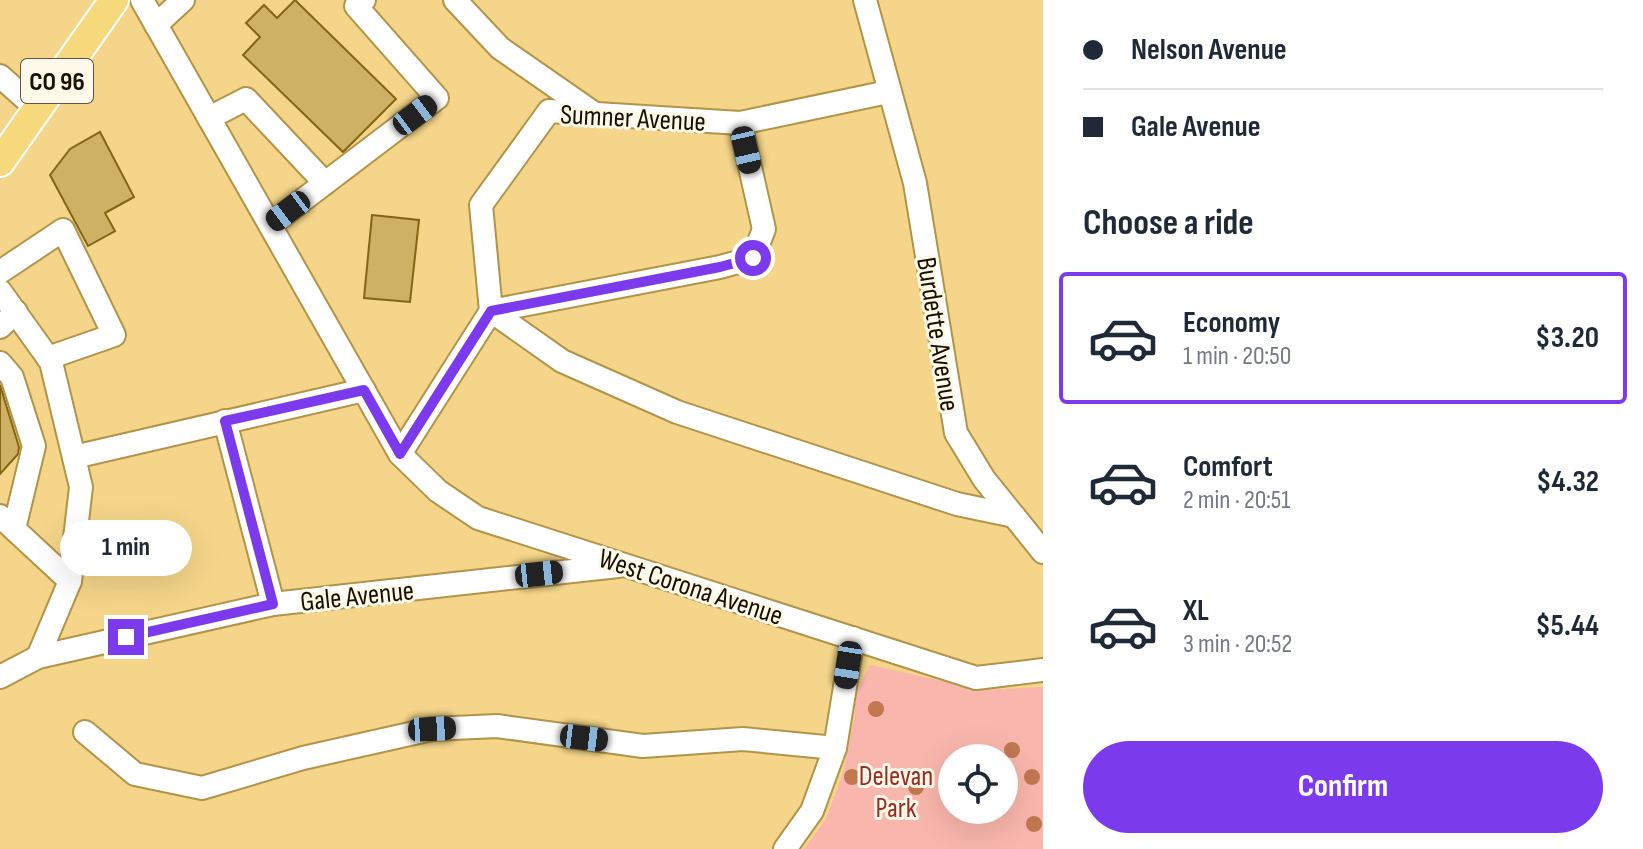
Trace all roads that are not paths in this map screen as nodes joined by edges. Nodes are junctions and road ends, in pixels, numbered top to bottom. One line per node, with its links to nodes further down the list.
1 (114, 0): 10 (main road, CO 96)
2 (142, 0): 7 (street, West Corona Avenue)
3 (183, 0): 7 (street)
4 (364, 0): 15 (street)
5 (455, 0): 11 (street)
6 (865, 0): 9 (street, Burdette Avenue)
7 (156, 25): 12 (street, West Corona Avenue)
8 (0, 76): 10 (street)
9 (888, 92): 13 (street, Sumner Avenue); 27 (street, Burdette Avenue)
10 (37, 109): 14 (main road, CO 96)
11 (594, 114): 13 (street, Sumner Avenue); 19 (street, Sumner Avenue)
12 (209, 118): 15 (street); 16 (street, West Corona Avenue)
13 (740, 123): 19 (street)
14 (3, 149)
15 (325, 183): 16 (street)
16 (270, 225): 23 (street, West Corona Avenue)
17 (0, 272): 21 (street)
18 (0, 291): 20 (street)
19 (491, 311): 25 (street); 27 (street)
20 (8, 320): 21 (street)
21 (48, 358): 26 (street)
22 (0, 363): 28 (street)
23 (364, 390): 24 (street); 25 (street, West Corona Avenue)
24 (225, 421): 26 (street); 32 (street)
25 (400, 454): 30 (street, West Corona Avenue)
26 (74, 457): 31 (street)
27 (1014, 516): 29 (street, Burdette Avenue)
28 (7, 523): 31 (street)
29 (1043, 552)
30 (628, 565): 32 (street, Gale Avenue); 33 (street, West Corona Avenue)
31 (70, 581): 34 (street)
32 (273, 604): 34 (street, Gale Avenue)
33 (853, 638): 35 (street, West Corona Avenue); 38 (street)
34 (38, 657): 36 (street, Gale Avenue)
35 (1043, 670)
36 (0, 677)
37 (85, 732): 38 (street)
38 (835, 748): 39 (street)
39 (785, 849)

